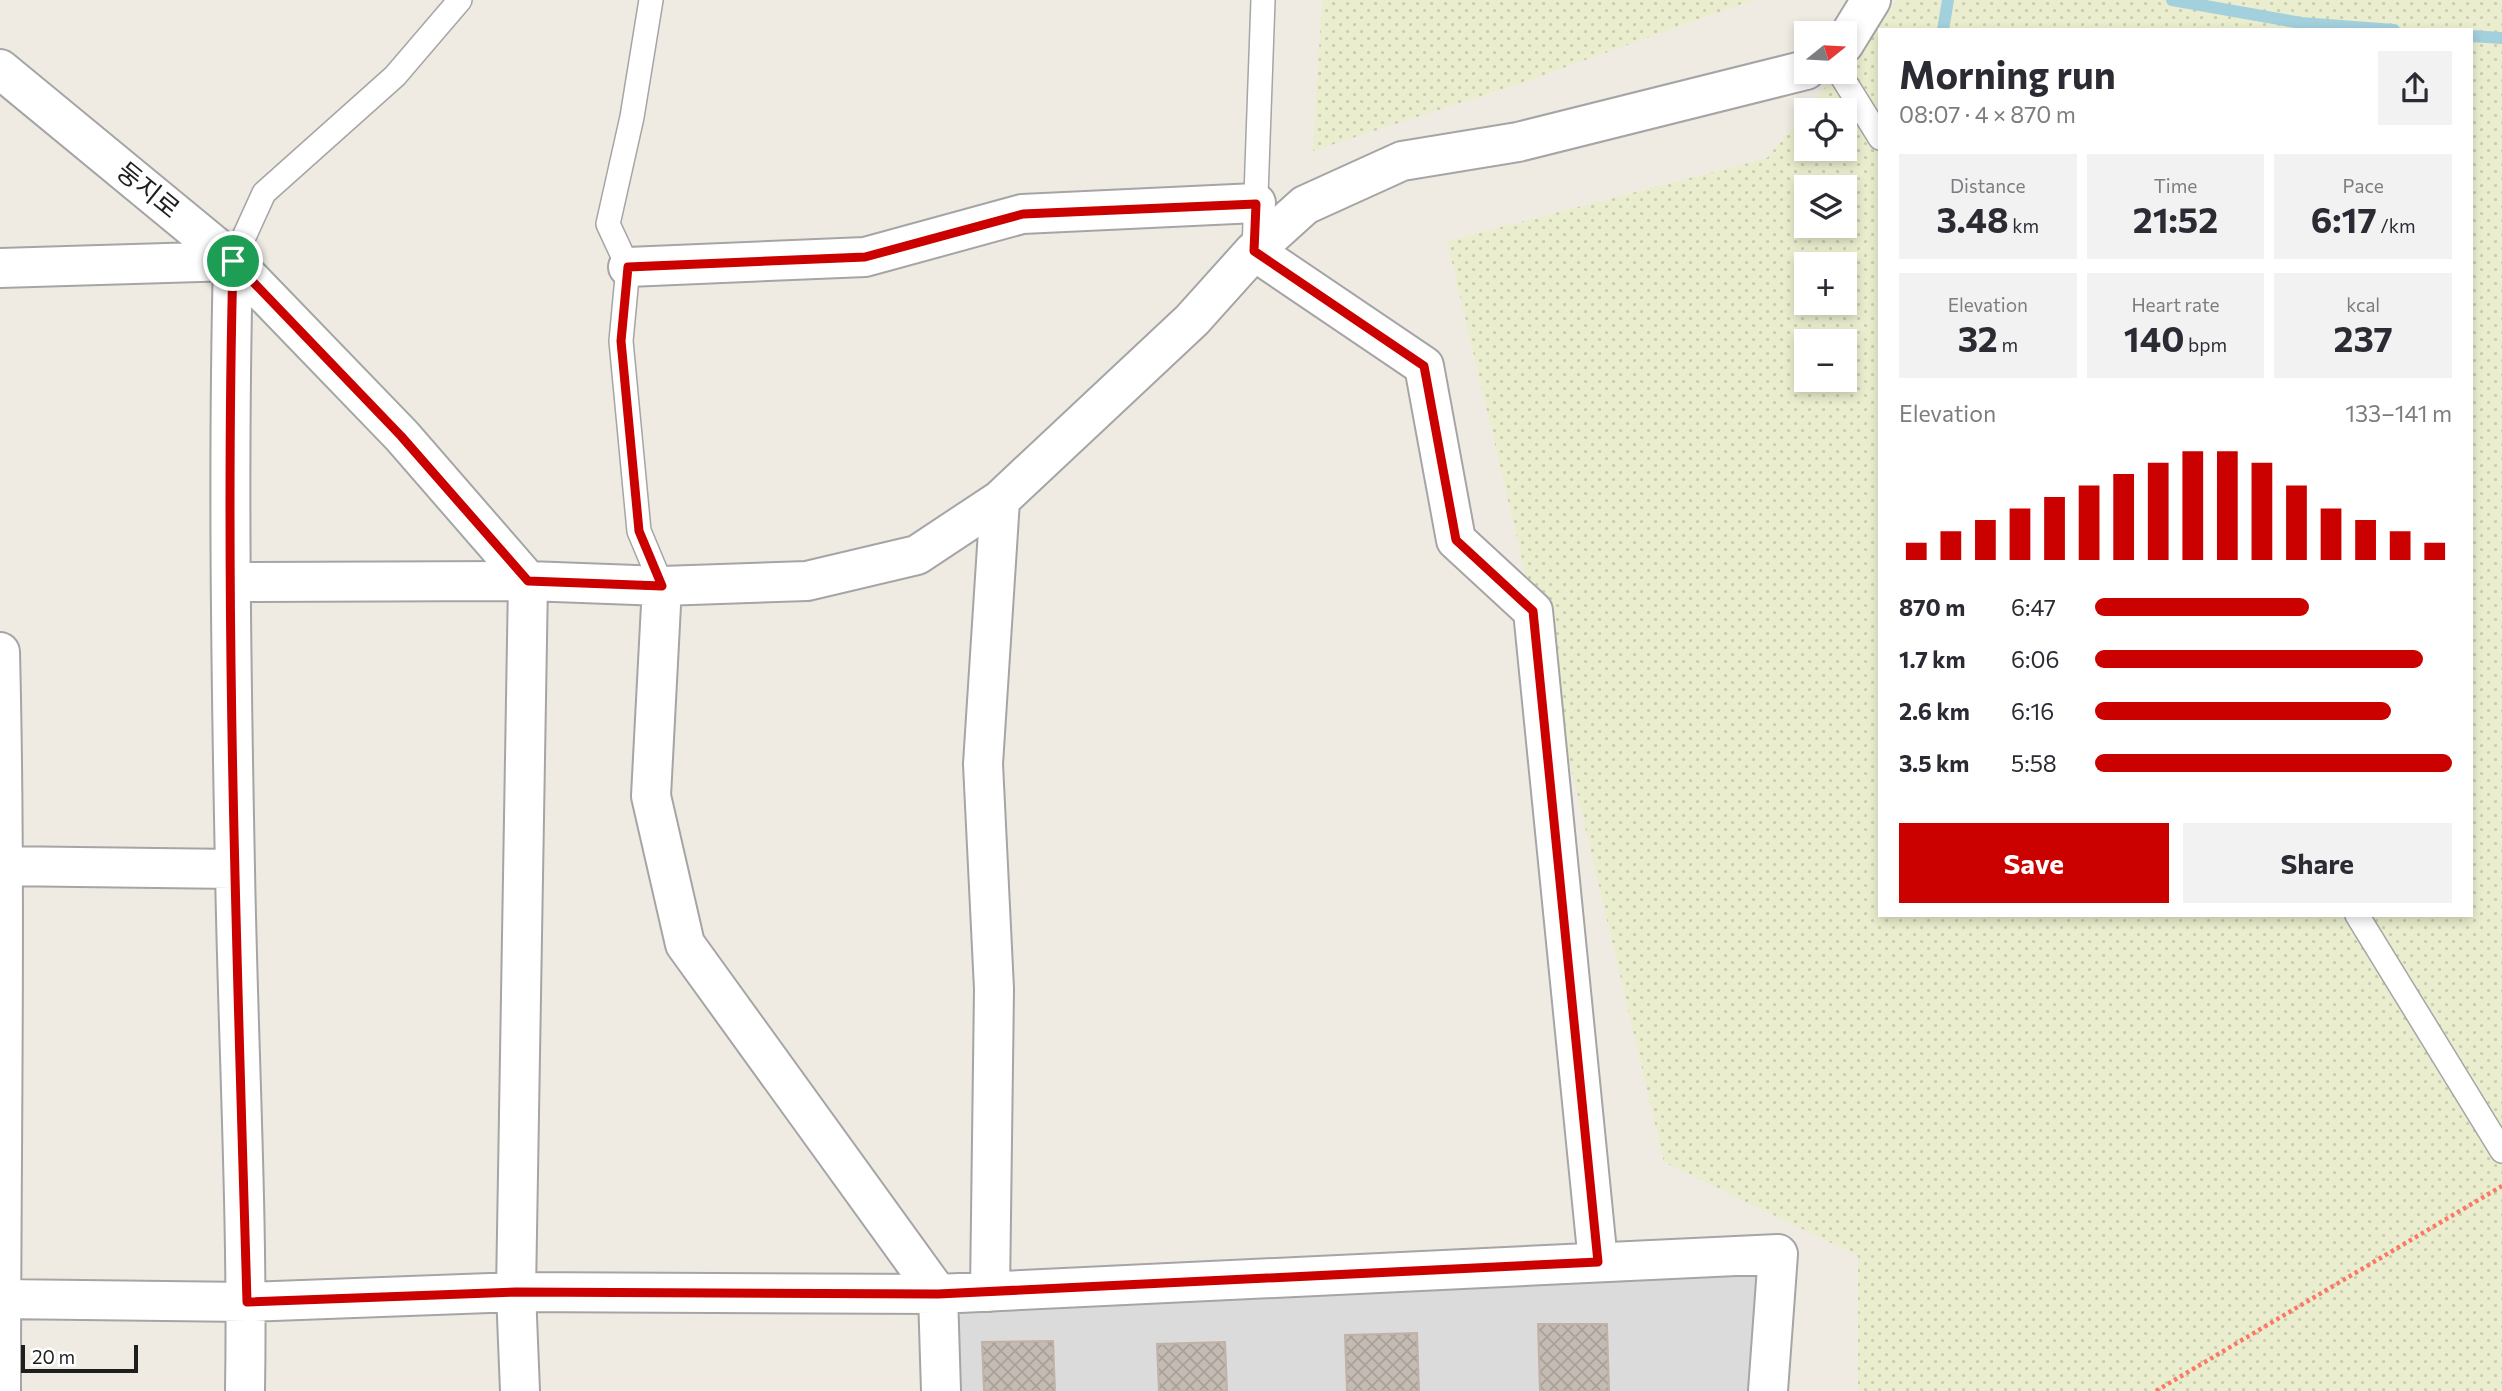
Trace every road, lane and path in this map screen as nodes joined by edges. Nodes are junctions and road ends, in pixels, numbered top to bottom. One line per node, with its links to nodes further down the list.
1 (460, 0): 12 (lane)
2 (651, 0): 13 (lane)
3 (1263, 0): 10 (lane)
4 (1871, 0): 5 (street)
5 (1857, 23)
6 (0, 69): 12 (street, 둥지로)
7 (1794, 73): 11 (street)
8 (1846, 84): 9 (lane)
9 (1878, 135)
10 (1256, 204): 11 (lane); 13 (street)
11 (1254, 251): 15 (street); 26 (street)
12 (233, 261): 14 (street); 16 (street, 둥지로); 17 (street)
13 (628, 267): 18 (lane)
14 (0, 268)
15 (1000, 500): 18 (street); 28 (street)
16 (528, 581): 17 (street); 18 (street); 27 (street)
17 (232, 582): 21 (street)
18 (662, 586): 29 (street)
19 (0, 652): 20 (street)
20 (2, 866): 21 (street); 23 (street)
21 (235, 869): 31 (street)
22 (2358, 917): 24 (lane)
23 (0, 1079): 30 (street)
24 (2502, 1151)
25 (2502, 1186): 37 (path)
26 (1598, 1262): 28 (street); 36 (street)
27 (516, 1292): 29 (street); 31 (street); 34 (street)
28 (990, 1292): 29 (street)
29 (938, 1294): 35 (street)
30 (1, 1299): 31 (street); 32 (street)
31 (247, 1302): 33 (street)
32 (1, 1391)
33 (245, 1391)
34 (520, 1391)
35 (941, 1391)
36 (1768, 1391)
37 (2156, 1391)

